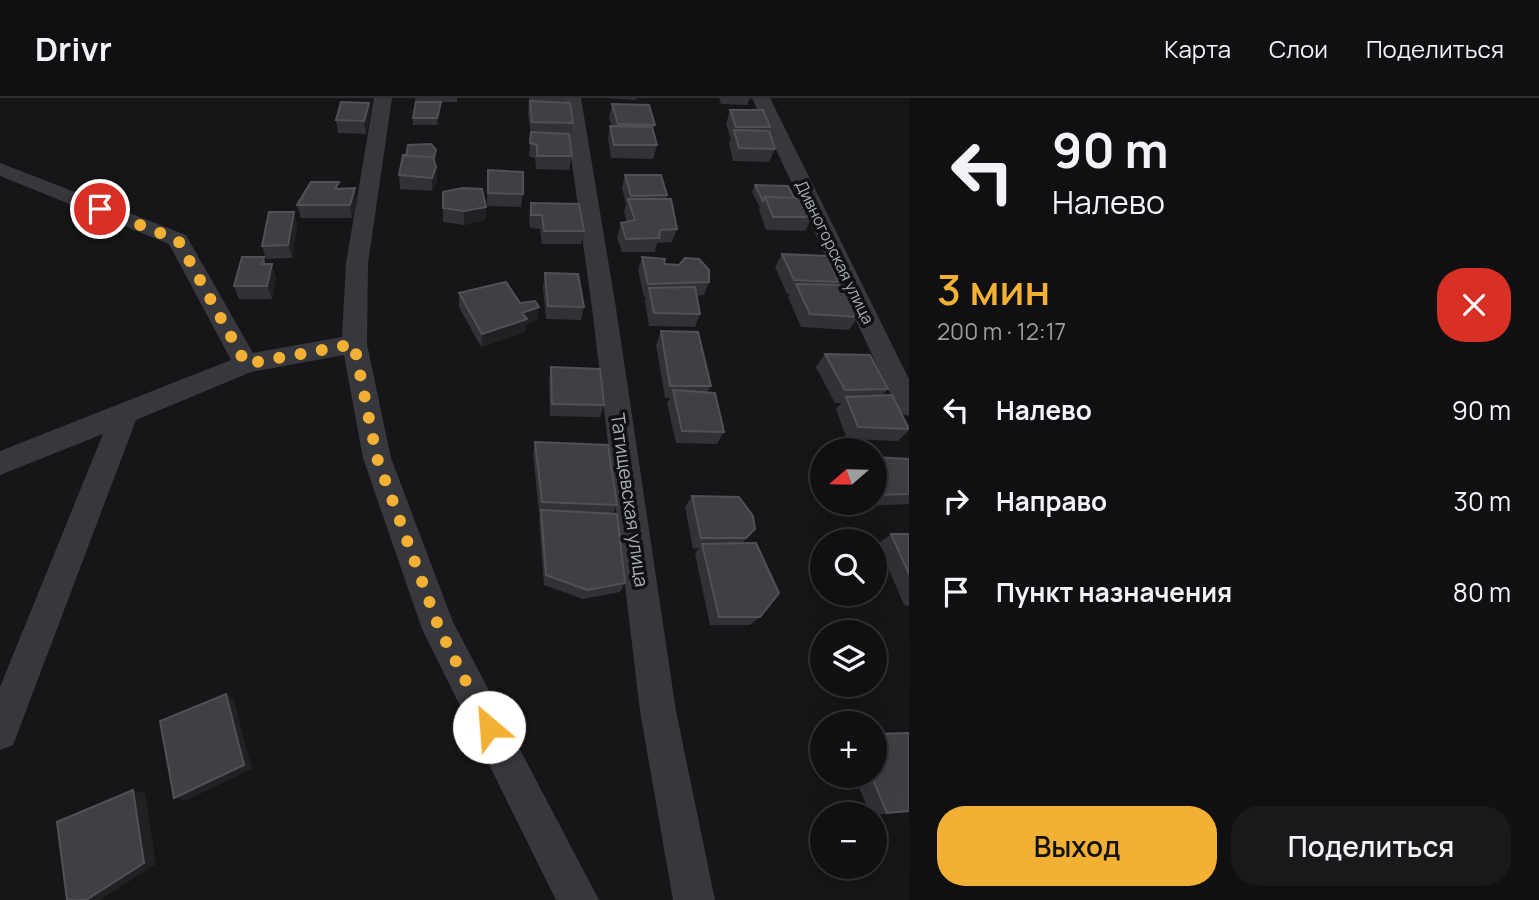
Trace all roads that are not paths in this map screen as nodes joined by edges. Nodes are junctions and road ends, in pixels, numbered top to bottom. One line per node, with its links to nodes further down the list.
1 (383, 98): 5 (street)
2 (572, 98): 12 (street, Татищевская улица)
3 (761, 98): 7 (street, Дивногорская улица)
4 (0, 169): 6 (street)
5 (354, 344): 6 (street); 11 (street)
6 (246, 364): 8 (street)
7 (909, 406)
8 (126, 412): 9 (street); 10 (street)
9 (0, 463)
10 (0, 732)
11 (578, 900)
12 (694, 900)

